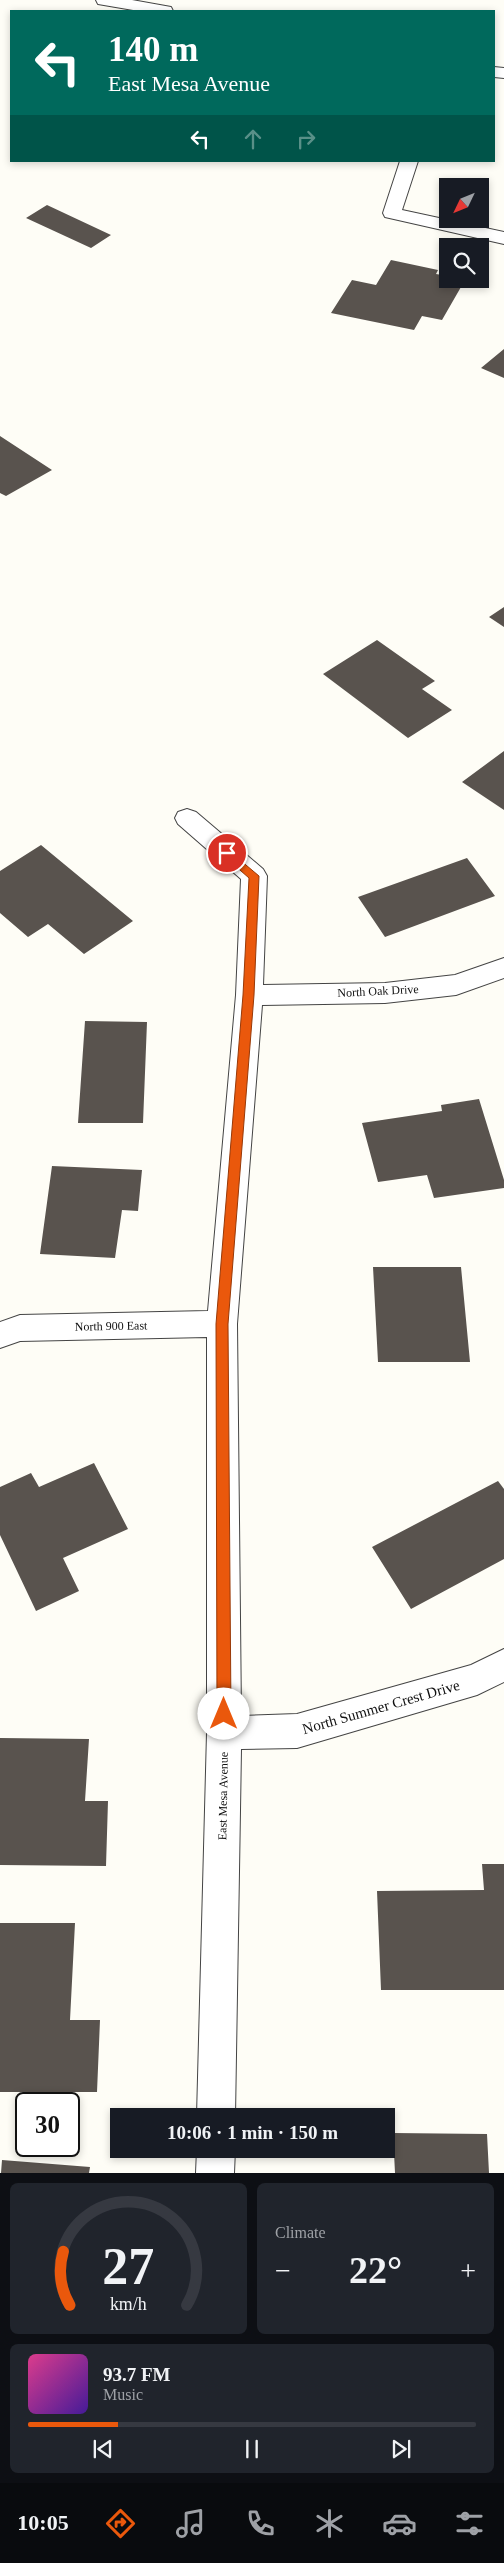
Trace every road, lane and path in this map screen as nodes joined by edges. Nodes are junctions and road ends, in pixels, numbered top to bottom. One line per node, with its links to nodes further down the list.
1 (104, 0): 2 (street)
2 (159, 10)
3 (409, 162): 4 (street)
4 (504, 238)
5 (187, 818): 7 (street, East Mesa Avenue)
6 (504, 968): 7 (street, North Oak Drive)
7 (249, 995): 8 (street, East Mesa Avenue)
8 (222, 1324): 9 (street, North 900 East); 11 (street, East Mesa Avenue)
9 (0, 1334)
10 (504, 1665): 11 (street, North Summer Crest Drive)
11 (224, 1733): 12 (street, East Mesa Avenue)
12 (216, 2108)
13 (216, 2158): 14 (street)
14 (215, 2173)

